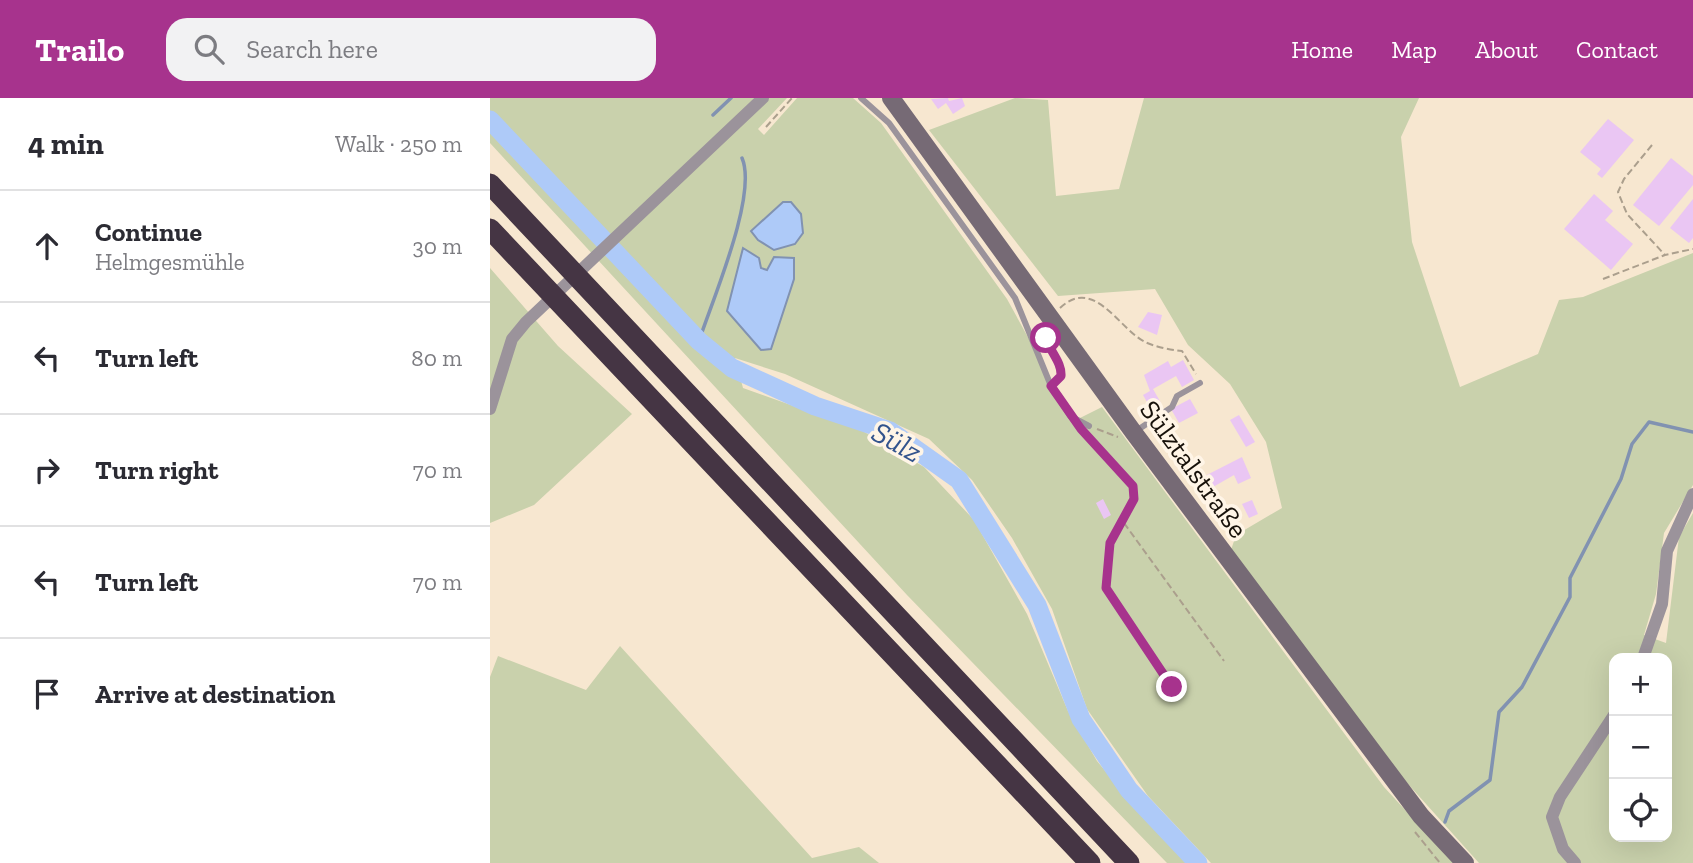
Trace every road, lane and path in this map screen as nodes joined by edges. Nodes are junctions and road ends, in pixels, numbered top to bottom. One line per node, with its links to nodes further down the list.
1 (762, 98): 18 (street)
2 (792, 98): 5 (path)
3 (861, 98): 17 (lane)
4 (891, 98): 21 (main road, Sülztalstraße)
5 (766, 127)
6 (1652, 145): 12 (path)
7 (490, 184): 29 (highway)
8 (490, 229): 28 (highway)
9 (1693, 244): 11 (path)
10 (1693, 249): 11 (path)
11 (1688, 250): 12 (path)
12 (1665, 255): 13 (path)
13 (1603, 279)
14 (1060, 309): 16 (path)
15 (1049, 331): 17 (path)
16 (1200, 383): 21 (lane)
17 (1051, 386): 19 (lane)
18 (490, 409)
19 (1070, 416): 20 (lane); 23 (path)
20 (1089, 426)
21 (1135, 433): 30 (main road, Sülztalstraße)
22 (1693, 494): 24 (street)
23 (1123, 522): 25 (path); 26 (path)
24 (1645, 653)
25 (1224, 661)
26 (1172, 687)
27 (1613, 716): 31 (street)
28 (1090, 863)
29 (1129, 863)
30 (1465, 863)
31 (1575, 863)

